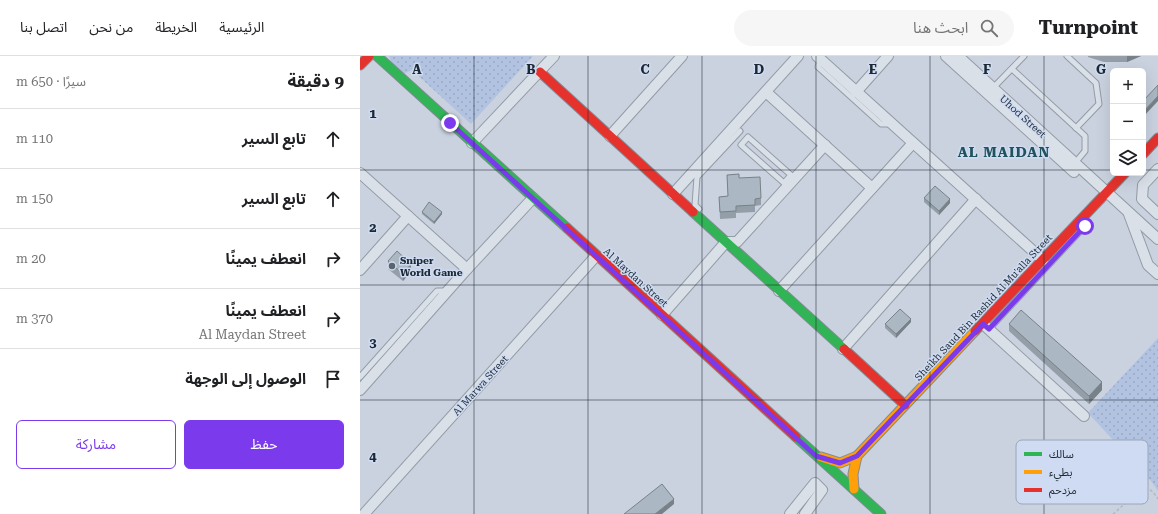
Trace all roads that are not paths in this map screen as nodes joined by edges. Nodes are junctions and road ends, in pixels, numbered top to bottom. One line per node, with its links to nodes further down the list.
1 (369, 56): 12 (street)
2 (377, 56): 19 (street, Al Maydan Street)
3 (554, 56): 14 (street)
4 (682, 56): 23 (street)
5 (798, 56): 16 (street)
6 (888, 56): 17 (street)
7 (946, 56): 34 (street)
8 (958, 56): 15 (street, Uhod Street)
9 (1024, 56): 13 (lane)
10 (1067, 56): 22 (lane)
11 (818, 58): 17 (street); 20 (lane)
12 (360, 65)
13 (1012, 69): 15 (lane); 22 (lane)
14 (540, 72): 23 (street); 26 (street)
15 (993, 88): 30 (street, Uhod Street)
16 (766, 92): 21 (street); 28 (street)
17 (856, 92): 20 (street)
18 (433, 99): 19 (lane)
19 (450, 123): 26 (street, Al Maydan Street)
20 (892, 123): 27 (street)
21 (738, 128): 25 (lane); 37 (street); 41 (lane)
22 (1076, 128): 30 (lane)
23 (610, 136): 37 (street)
24 (1158, 138): 29 (street)
25 (745, 140): 25 (lane)
26 (472, 143): 38 (street, Al Maydan Street)
27 (913, 144): 35 (street); 39 (street)
28 (825, 145): 35 (street); 46 (street)
29 (1146, 151)
30 (1075, 163): 34 (street, Uhod Street)
31 (1158, 169): 42 (street)
32 (360, 173): 43 (street)
33 (1122, 176): 36 (street, Sheikh Saud Bin Rashid Al Mu'alla Street)
34 (1091, 178): 36 (street, Uhod Street)
35 (872, 188): 53 (street)
36 (1107, 192): 40 (street, Uhod Street); 44 (street, Sheikh Saud Bin Rashid Al Mu'alla Street)
37 (673, 194): 46 (street)
38 (533, 198): 47 (street, Al Maydan Street); 50 (street)
39 (976, 199): 48 (street); 57 (street)
40 (1129, 212): 45 (street, Uhod Street); 52 (street)
41 (706, 214)
42 (1158, 214)
43 (408, 216): 50 (street); 51 (street)
44 (1083, 216): 48 (street, Sheikh Saud Bin Rashid Al Mu'alla Street); 56 (lane)
45 (1158, 239)
46 (736, 244): 49 (street); 49 (lane); 55 (street)
47 (596, 256): 55 (street, Al Maydan Street); 65 (street, Al Marwa Street)
48 (1043, 260): 56 (street, Sheikh Saud Bin Rashid Al Mu'alla Street)
49 (749, 262): 53 (street)
50 (468, 269): 54 (street)
51 (360, 270)
52 (1158, 274)
53 (779, 290): 57 (street)
54 (448, 291): 58 (lane); 59 (street)
55 (662, 315): 62 (street, Al Maydan Street)
56 (986, 326): 60 (street, Sheikh Saud Bin Rashid Al Mu'alla Street); 61 (street)
57 (843, 349): 60 (street)
58 (360, 377)
59 (360, 390)
60 (905, 405): 63 (street, Sheikh Saud Bin Rashid Al Mu'alla Street)
61 (1084, 416)
62 (816, 456): 63 (street, Sheikh Saud Bin Rashid Al Mu'alla Street); 64 (street, Al Maydan Street)
63 (857, 456): 64 (street)
64 (854, 489): 68 (street, Al Maydan Street)
65 (364, 514)
66 (790, 514): 67 (street)
67 (805, 514)
68 (881, 514)

